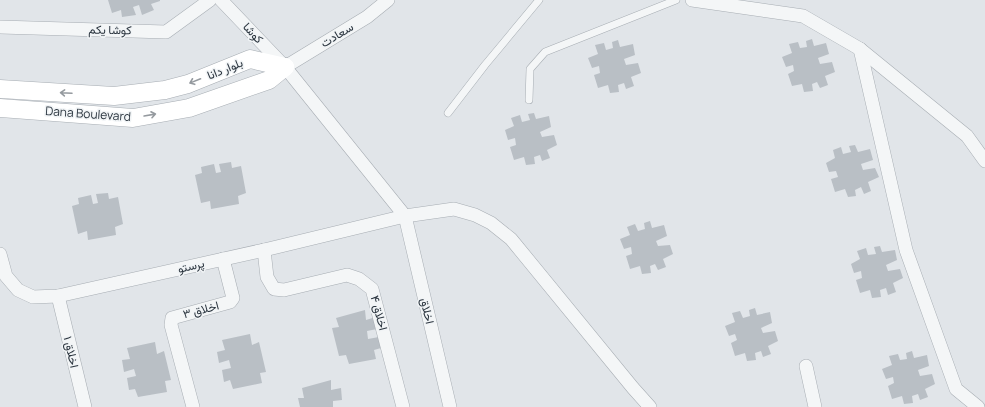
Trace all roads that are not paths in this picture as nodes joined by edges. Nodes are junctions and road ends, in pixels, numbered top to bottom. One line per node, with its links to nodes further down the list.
1 (210, 0): 7 (street, کوشا یکم)
2 (222, 0): 9 (street, کوشا)
3 (388, 0): 9 (street, سعادت)
4 (539, 0): 13 (lane)
5 (676, 0): 11 (lane)
6 (692, 0): 8 (street)
7 (0, 27)
8 (860, 49): 14 (street); 27 (street)
9 (285, 67): 10 (street, بلوار دانا, one-way to 10); 12 (street, Dana Boulevard, one-way to 9); 15 (street)
10 (0, 89)
11 (528, 100)
12 (0, 108)
13 (448, 113)
14 (985, 161)
15 (405, 216): 16 (street, پرستو); 24 (street, اخلاق); 25 (street, پرستو)
16 (264, 250): 18 (street, پرستو); 23 (street, اخلاق ۴)
17 (0, 254): 19 (street, پرستو)
18 (223, 259): 19 (street, پرستو); 22 (street, اخلاق ۳)
19 (58, 296): 21 (street, اخلاق ۱)
20 (806, 366): 26 (street)
21 (85, 407)
22 (193, 407)
23 (403, 407)
24 (450, 407)
25 (650, 407)
26 (815, 407)
27 (978, 407)

